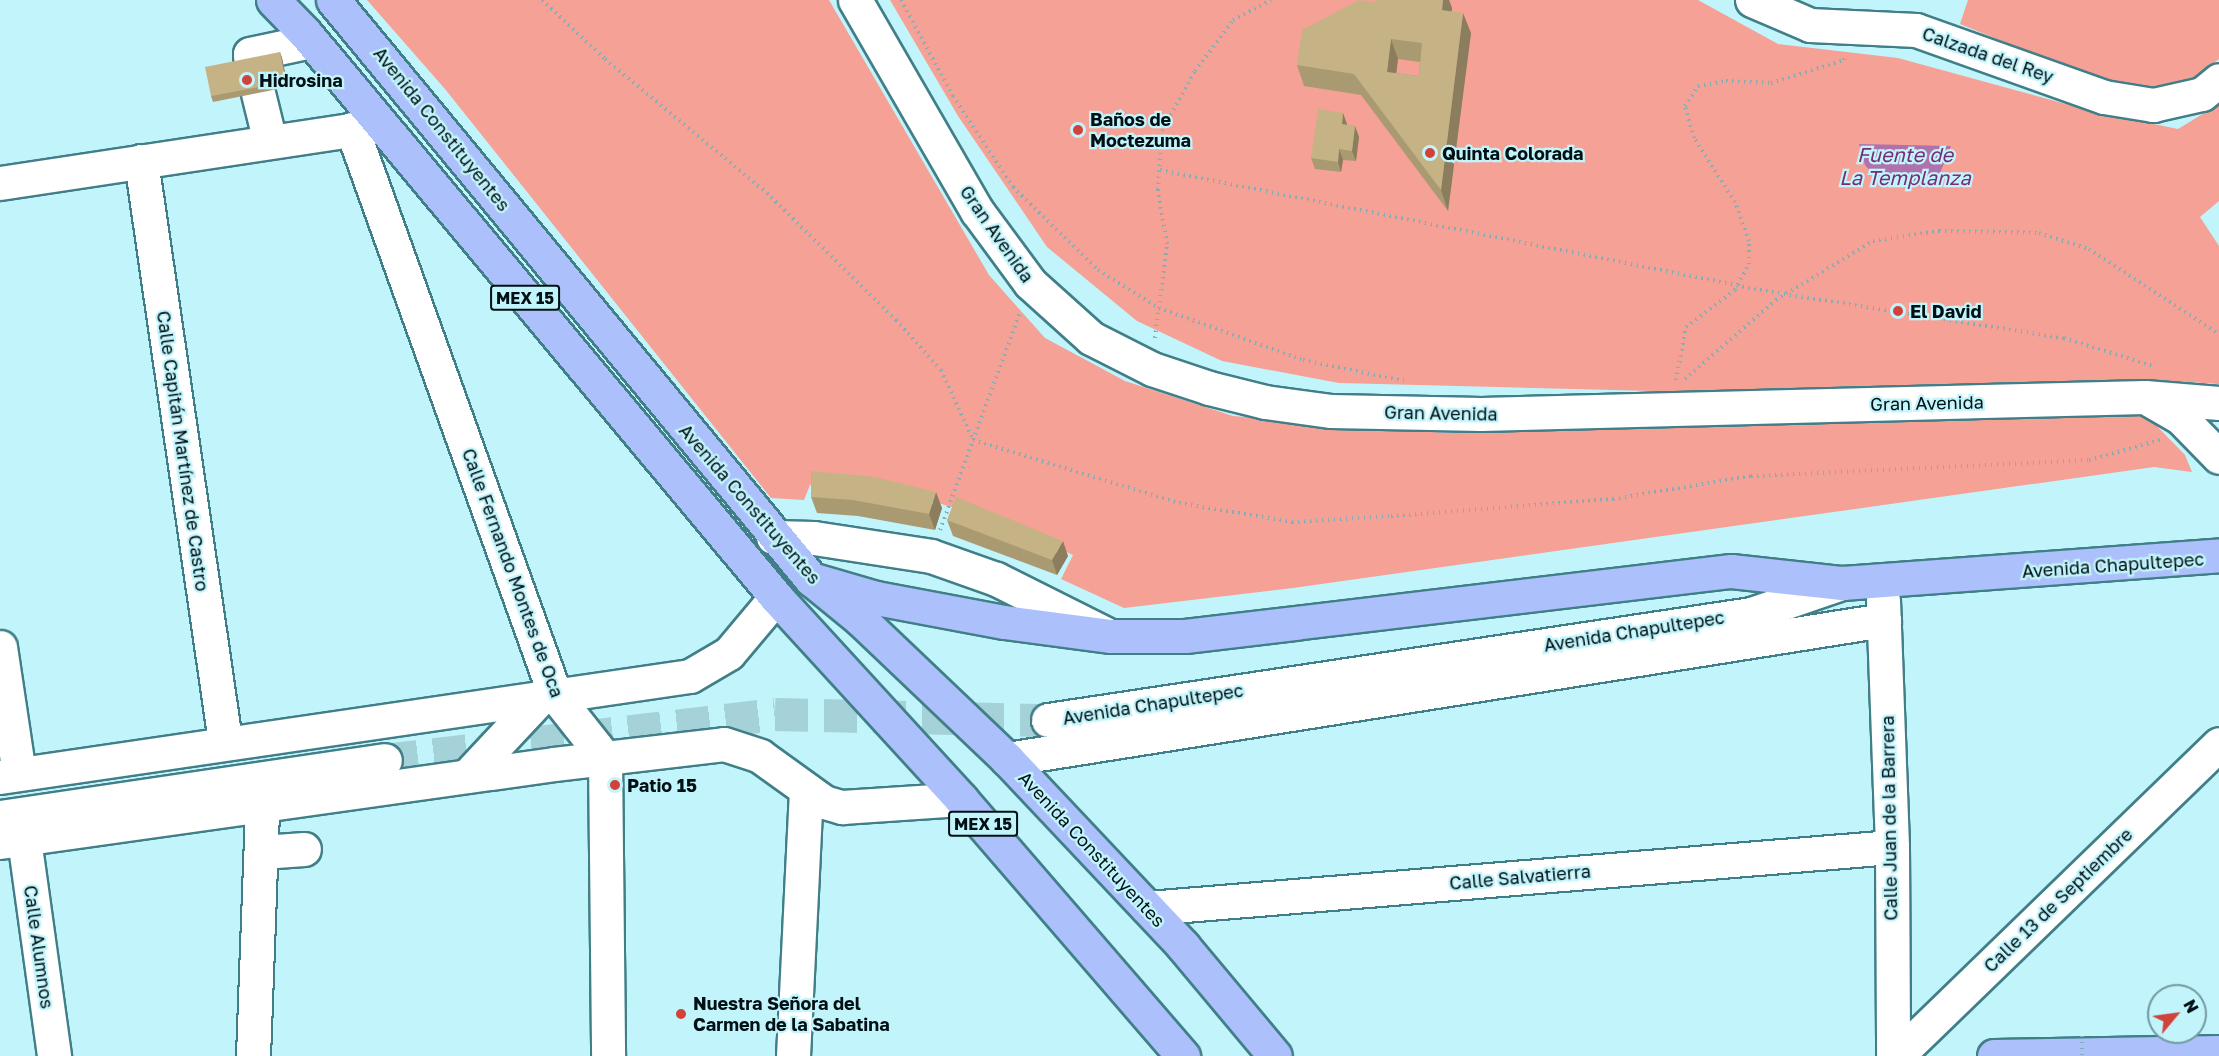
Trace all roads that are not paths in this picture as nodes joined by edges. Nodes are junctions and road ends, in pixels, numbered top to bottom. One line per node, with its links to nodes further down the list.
1 (273, 0): 5 (main road, MEX 15)
2 (333, 0): 14 (main road, Avenida Constituyentes / MEX 15)
3 (855, 0): 11 (street, Gran Avenida)
4 (1752, 0): 6 (street, Calzada del Rey)
5 (311, 41): 7 (main road, MEX 15); 8 (street)
6 (2219, 80)
7 (367, 127): 8 (street); 19 (main road, MEX 15); 23 (street, Calle Fernando Montes de Oca)
8 (270, 142): 9 (street)
9 (141, 161): 10 (street); 25 (street, Calle Capitán Martínez de Castro)
10 (0, 183)
11 (2145, 397): 12 (street, Gran Avenida); 13 (street)
12 (2219, 403)
13 (2219, 457)
14 (773, 537): 16 (main road, Avenida Constituyentes / MEX 15); 21 (street)
15 (2214, 558): 17 (main road, Avenida Chapultepec)
16 (811, 579): 21 (main road); 28 (main road, Avenida Constituyentes / MEX 15)
17 (1882, 580): 18 (main road, Avenida Chapultepec); 20 (street, Calle Juan de la Barrera)
18 (1842, 583): 21 (main road); 24 (street, Avenida Chapultepec)
19 (776, 597): 23 (street); 33 (main road, MEX 15)
20 (1884, 620): 28 (street, Avenida Chapultepec); 37 (street, Calle Juan de la Barrera)
21 (1111, 636)
22 (0, 647): 30 (street)
23 (548, 696): 25 (street); 27 (street, Calle Fernando Montes de Oca); 31 (street)
24 (1048, 720)
25 (225, 741): 30 (street)
26 (2219, 744): 48 (street, Calle 13 de Septiembre)
27 (605, 758): 31 (street); 32 (street); 44 (street)
28 (1007, 759): 40 (main road, Avenida Constituyentes / MEX 15)
29 (385, 760): 35 (street)
30 (9, 775)
31 (467, 776): 34 (street)
32 (806, 790): 33 (street); 45 (street)
33 (961, 799): 46 (main road, MEX 15)
34 (262, 805): 36 (street); 39 (street)
35 (0, 817)
36 (12, 841): 42 (street, Calle Alumnos)
37 (1892, 847): 40 (street, Calle Salvatierra); 48 (street, Calle Juan de la Barrera)
38 (304, 849): 39 (street)
39 (262, 852): 43 (street)
40 (1148, 908): 47 (main road, Avenida Constituyentes / MEX 15)
41 (2219, 1052): 49 (main road)
42 (54, 1056)
43 (253, 1056)
44 (608, 1056)
45 (793, 1056)
46 (1182, 1056)
47 (1275, 1056)
48 (1895, 1056)
49 (1994, 1056)

